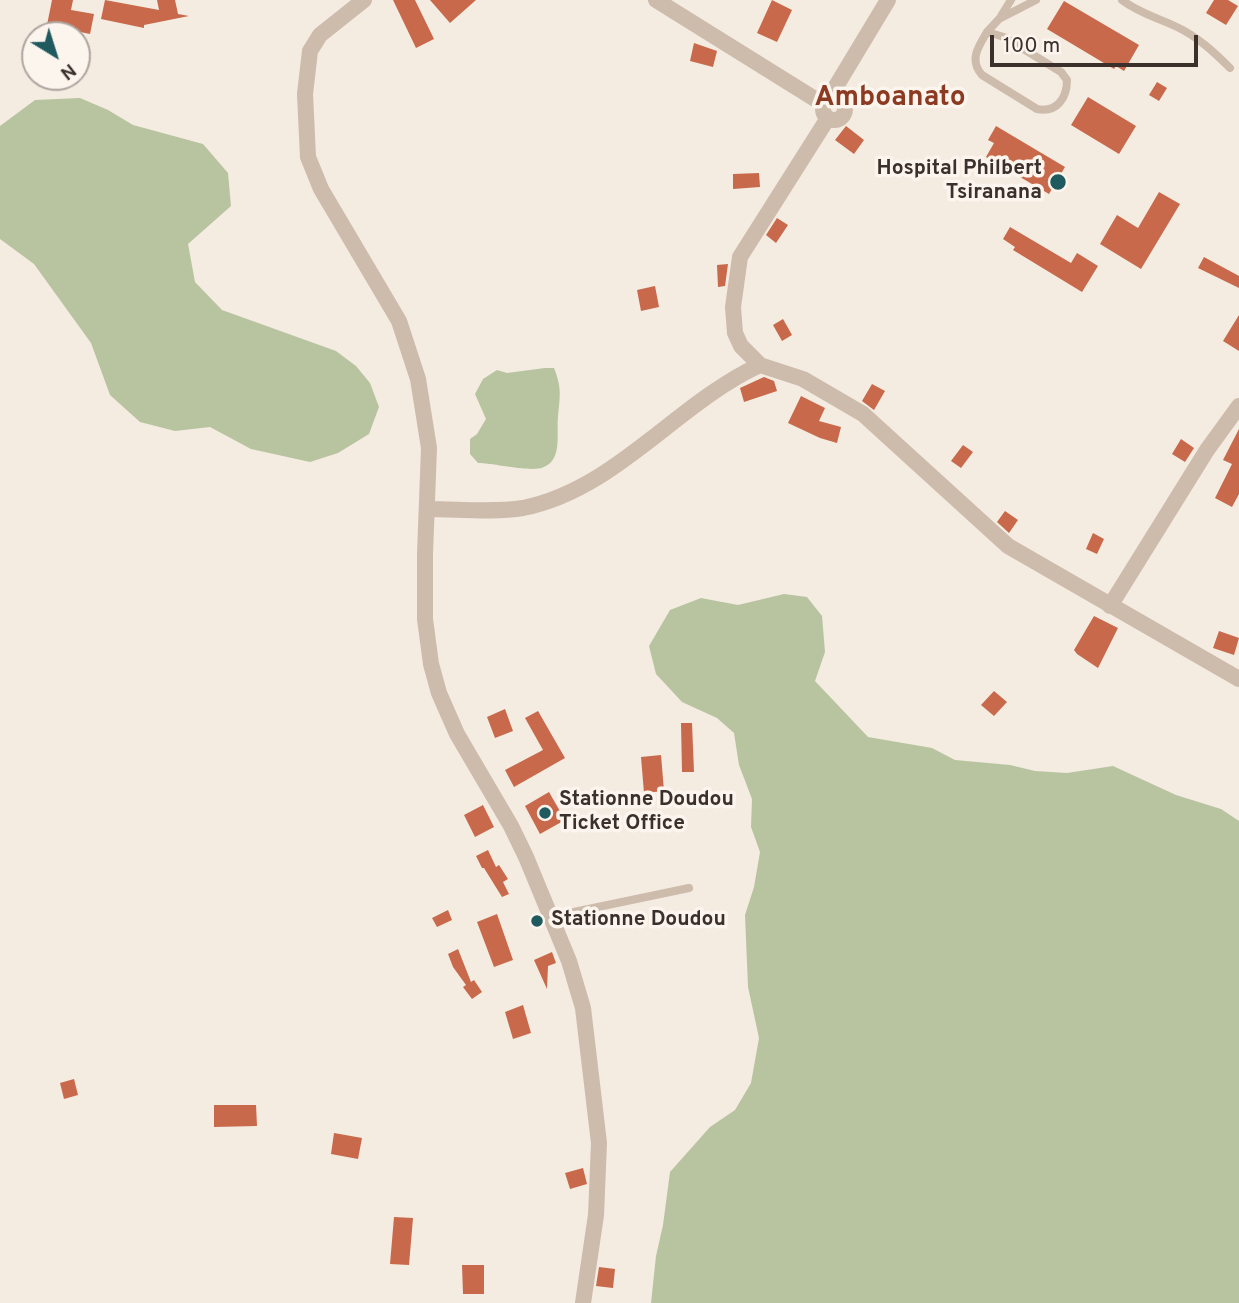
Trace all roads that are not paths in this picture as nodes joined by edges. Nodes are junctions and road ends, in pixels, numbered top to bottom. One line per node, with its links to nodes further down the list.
1 (364, 0): 14 (street)
2 (656, 0): 11 (street)
3 (888, 0): 11 (street)
4 (1011, 0): 8 (lane)
5 (1035, 0): 8 (lane)
6 (1113, 0): 7 (lane)
7 (1125, 2): 10 (lane)
8 (999, 19): 9 (lane)
9 (987, 32): 9 (lane)
10 (1230, 68)
11 (827, 107): 12 (street)
12 (760, 365): 14 (street); 15 (street)
13 (1239, 406): 15 (street)
14 (427, 509): 18 (street)
15 (1110, 606): 16 (street)
16 (1239, 679)
17 (689, 888): 18 (lane)
18 (550, 917): 19 (street)
19 (583, 1303)

